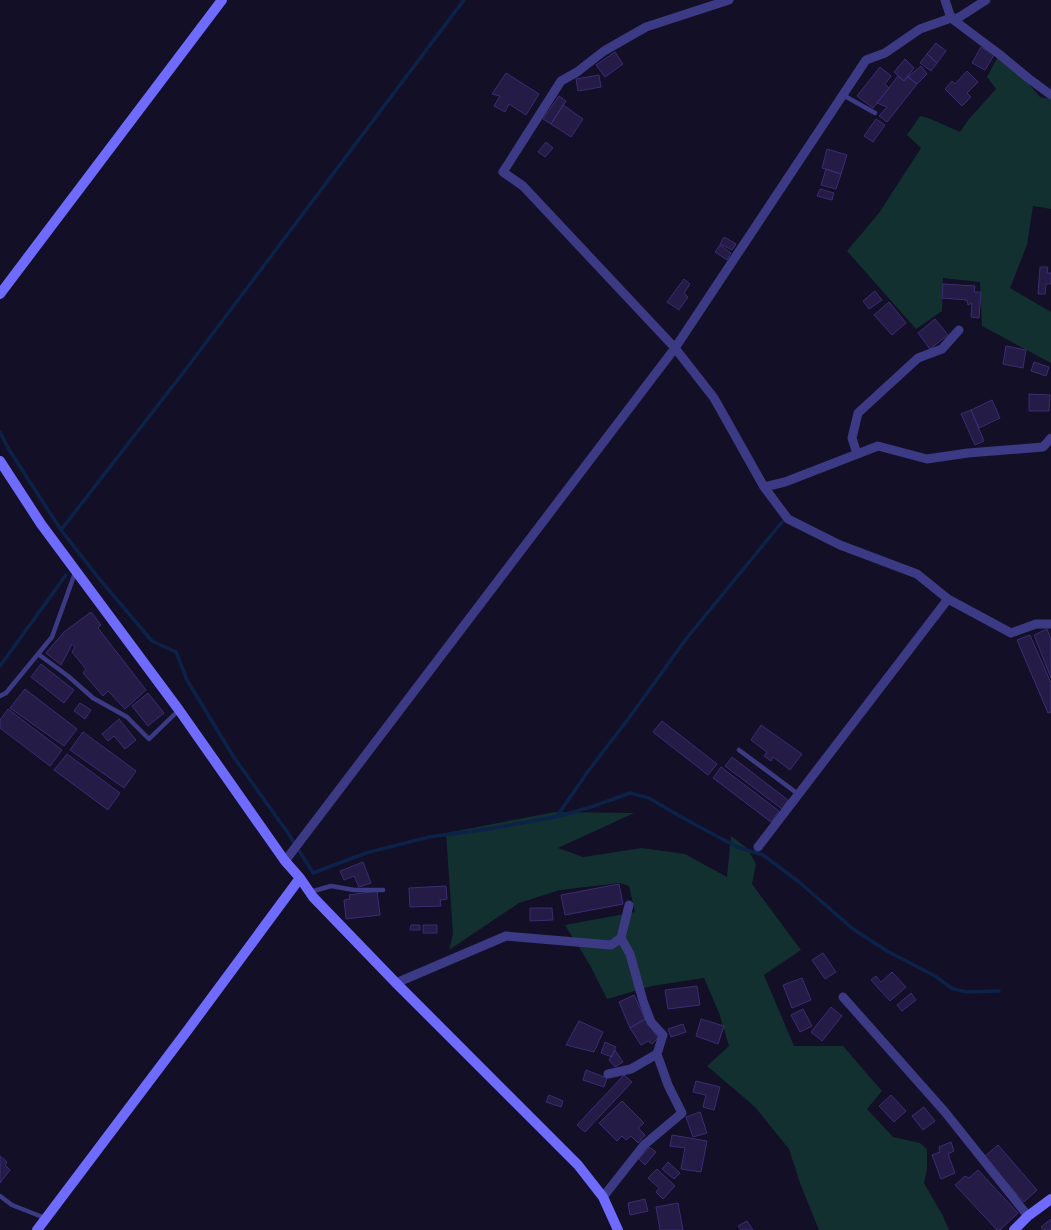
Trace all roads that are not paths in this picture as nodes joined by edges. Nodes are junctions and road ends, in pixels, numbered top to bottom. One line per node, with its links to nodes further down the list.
1 (222, 0): 9 (street)
2 (729, 0): 11 (street)
3 (945, 0): 5 (street)
4 (986, 0): 5 (street)
5 (951, 18): 6 (street); 7 (street)
6 (842, 95): 8 (lane); 11 (street)
7 (1051, 95)
8 (875, 113)
9 (0, 294)
10 (959, 330): 13 (street)
11 (675, 348): 15 (street); 25 (street)
12 (1051, 438): 13 (street)
13 (857, 454): 15 (street)
14 (0, 460): 16 (street)
15 (764, 487): 17 (street)
16 (76, 571): 19 (lane); 21 (street)
17 (948, 598): 18 (street); 23 (street)
18 (1051, 624)
19 (38, 654): 20 (lane); 21 (lane)
20 (0, 696)
21 (179, 710): 25 (street)
22 (739, 750): 23 (lane)
23 (798, 794): 24 (street)
24 (758, 848)
25 (285, 861): 26 (street)
26 (300, 878): 28 (street); 39 (street)
27 (383, 890): 28 (lane)
28 (310, 892): 31 (street)
29 (629, 905): 30 (street)
30 (621, 938): 31 (street); 33 (street)
31 (396, 983): 36 (street)
32 (843, 997): 38 (street)
33 (657, 1054): 34 (street); 36 (street)
34 (608, 1074)
35 (0, 1196): 39 (lane)
36 (603, 1197): 41 (street)
37 (1051, 1199): 38 (street)
38 (1028, 1216): 42 (street)
39 (45, 1218): 40 (street)
40 (36, 1230)
41 (618, 1230)
42 (1014, 1230)

